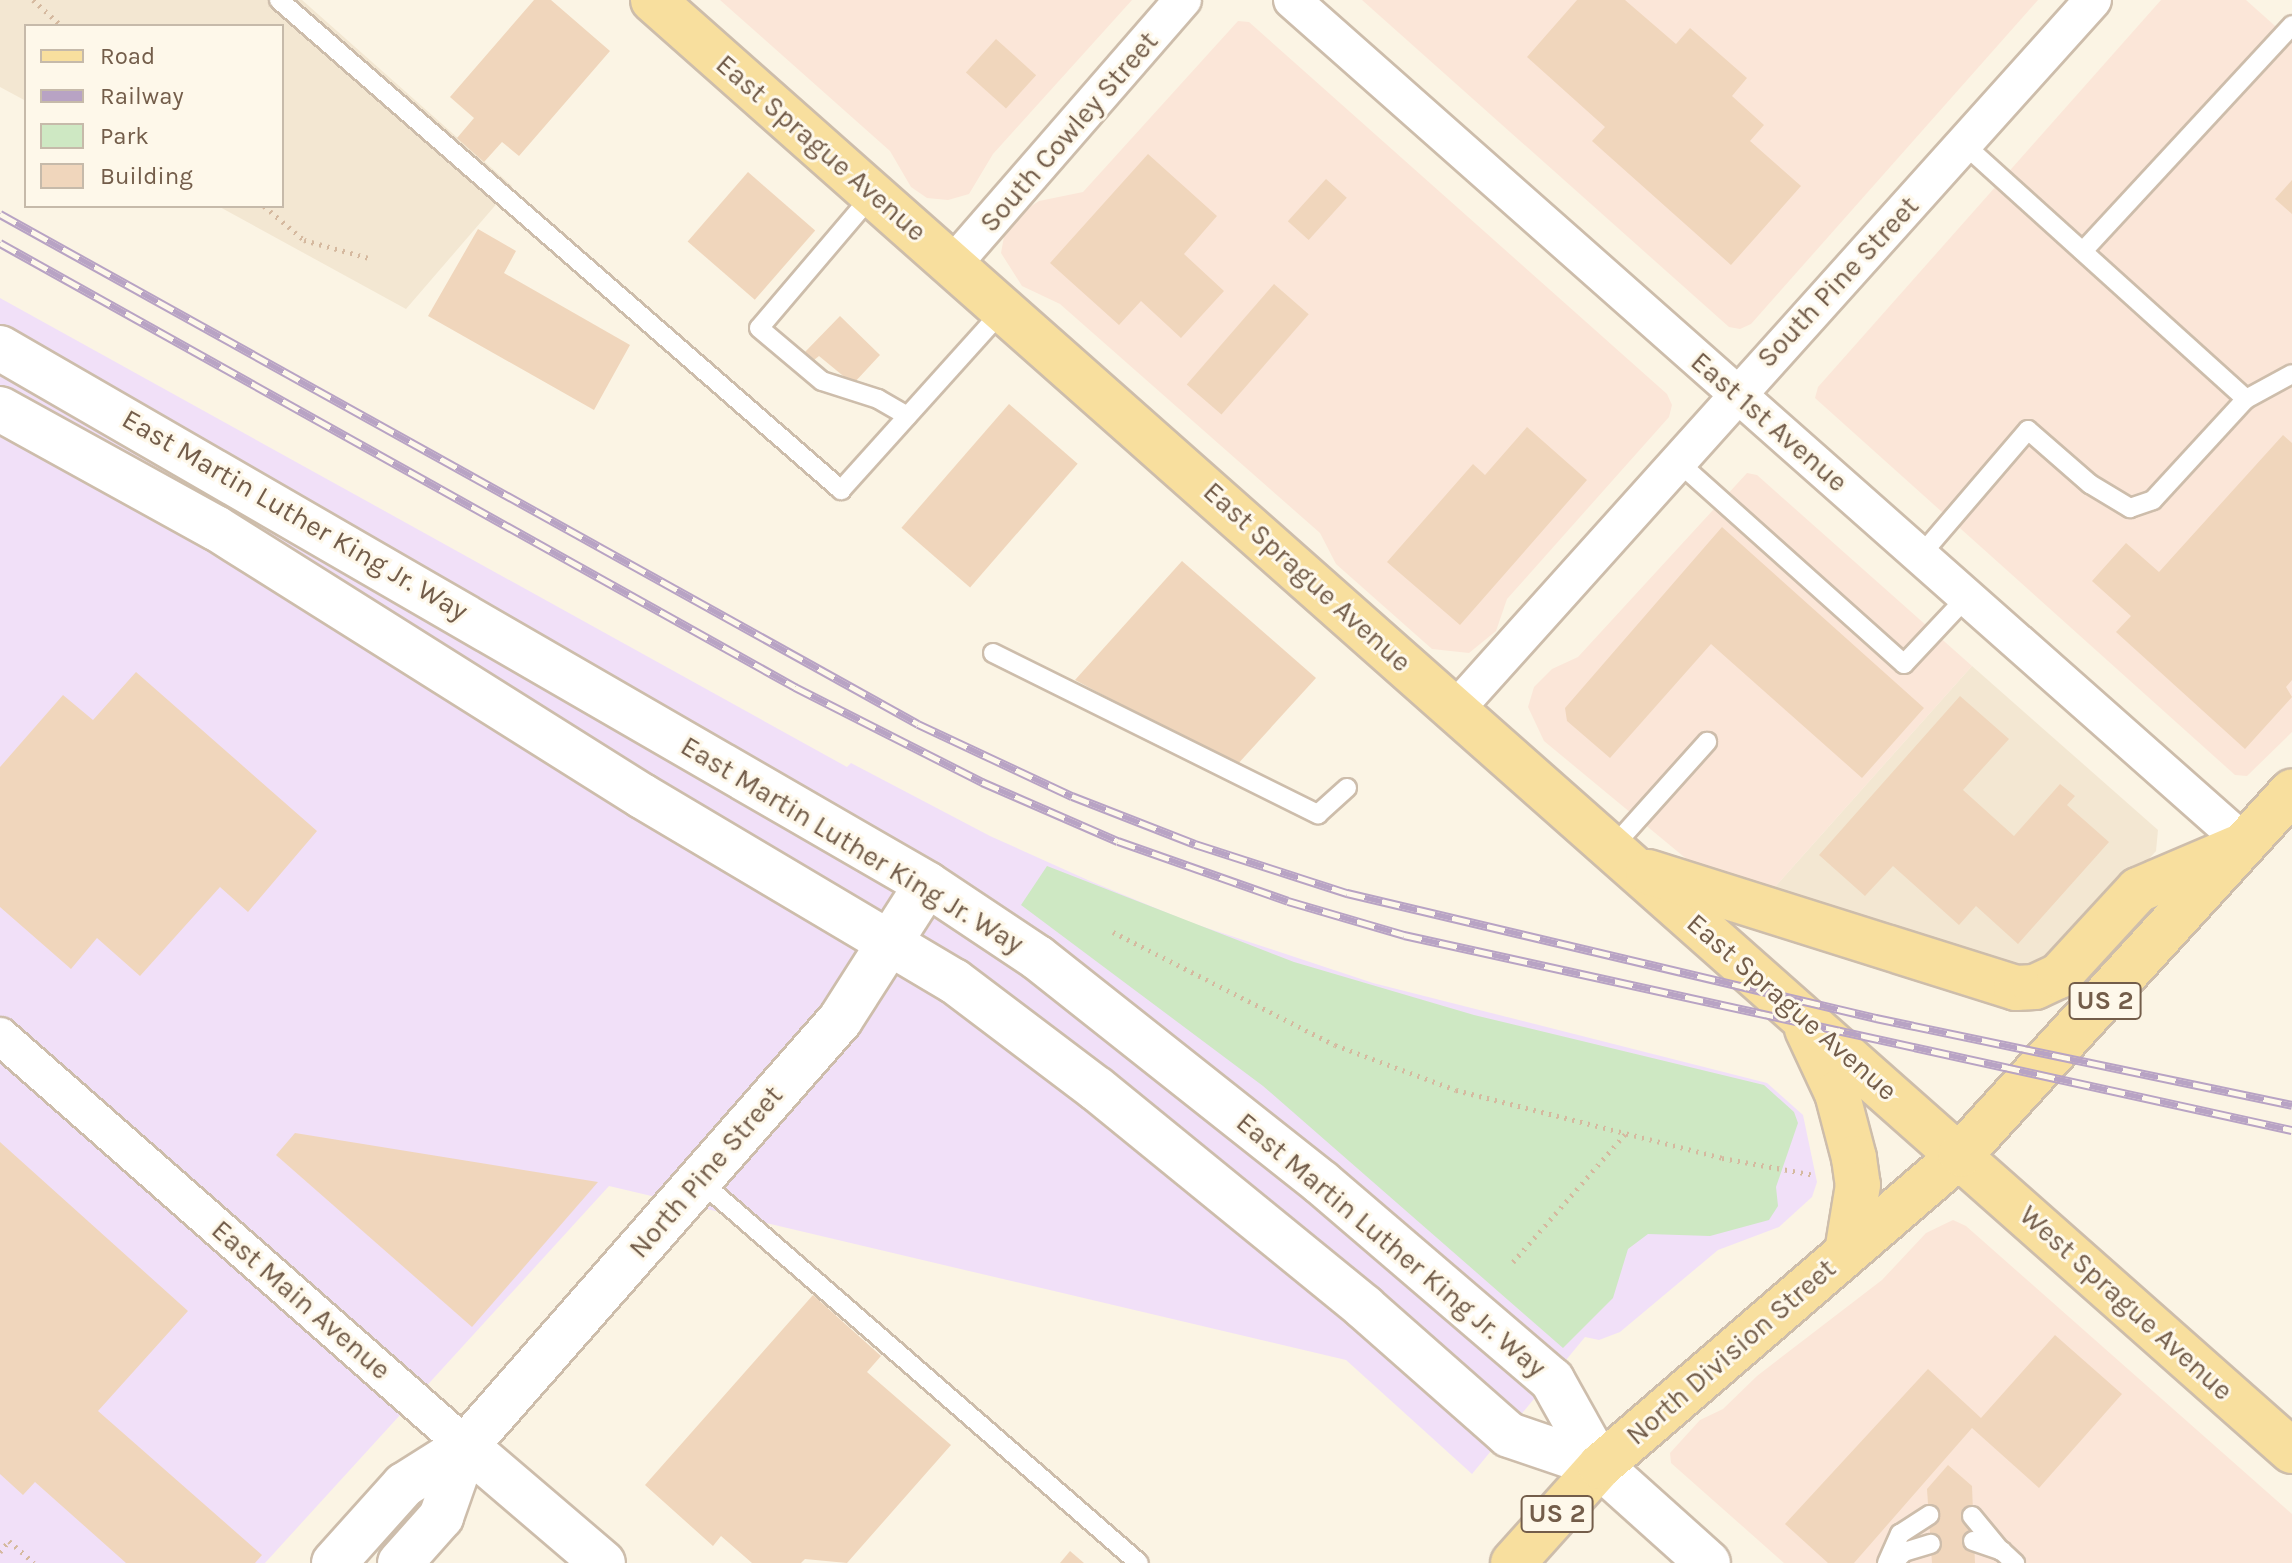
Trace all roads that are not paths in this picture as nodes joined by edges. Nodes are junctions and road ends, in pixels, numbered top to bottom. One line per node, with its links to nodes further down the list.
1 (279, 0): 17 (lane)
2 (653, 0): 8 (main road, East Sprague Avenue)
3 (1183, 0): 10 (street, South Cowley Street)
4 (1292, 0): 14 (street, East 1st Avenue)
5 (2093, 0): 7 (street, South Pine Street)
6 (2292, 25): 9 (lane)
7 (1965, 145): 9 (lane); 14 (street, South Pine Street)
8 (874, 193): 10 (main road, East Sprague Avenue); 17 (lane)
9 (2083, 251): 15 (lane)
10 (954, 263): 11 (main road, East Sprague Avenue)
11 (1005, 308): 17 (lane); 22 (main road, East Sprague Avenue)
12 (0, 348): 28 (street, East Martin Luther King Jr. Way)
13 (2292, 374): 15 (lane)
14 (1736, 393): 18 (street, South Pine Street); 19 (street, East 1st Avenue)
15 (2246, 399): 19 (lane)
16 (0, 409): 29 (street, East Martin Luther King Jr. Way)
17 (908, 416)
18 (1676, 460): 20 (lane); 22 (street, South Pine Street)
19 (1920, 556): 20 (street, East 1st Avenue)
20 (1967, 597): 26 (street, East 1st Avenue)
21 (993, 653): 24 (lane)
22 (1456, 709): 27 (main road, East Sprague Avenue)
23 (1707, 742): 27 (lane)
24 (1347, 788)
25 (2292, 791): 26 (main road, US 2)
26 (2246, 844): 27 (main road); 32 (main road, US 2)
27 (1621, 858): 30 (main road, East Sprague Avenue)
28 (927, 884): 29 (street, North Pine Street); 37 (street, East Martin Luther King Jr. Way)
29 (893, 941): 33 (street, North Pine Street); 37 (street, East Martin Luther King Jr. Way)
30 (1797, 1011): 32 (main road, East Sprague Avenue); 34 (main road)
31 (0, 1036): 35 (street, East Main Avenue)
32 (1961, 1154): 34 (main road, North Division Street / US 2); 36 (main road, West Sprague Avenue)
33 (699, 1180): 35 (street, North Pine Street); 47 (lane)
34 (1847, 1252): 37 (main road, North Division Street / US 2)
35 (466, 1446): 44 (street, North Pine Street); 45 (street, North Pine Street); 46 (street, East Main Avenue)
36 (2292, 1451)
37 (1600, 1466): 42 (street); 48 (main road, North Division Street / US 2)
38 (1929, 1515): 49 (lane)
39 (1972, 1516): 43 (lane)
40 (1973, 1541): 43 (lane)
41 (1931, 1544): 49 (lane)
42 (1688, 1556)
43 (2008, 1557)
44 (334, 1563)
45 (400, 1563)
46 (603, 1563)
47 (1139, 1563)
48 (1513, 1563)
49 (1890, 1563)

